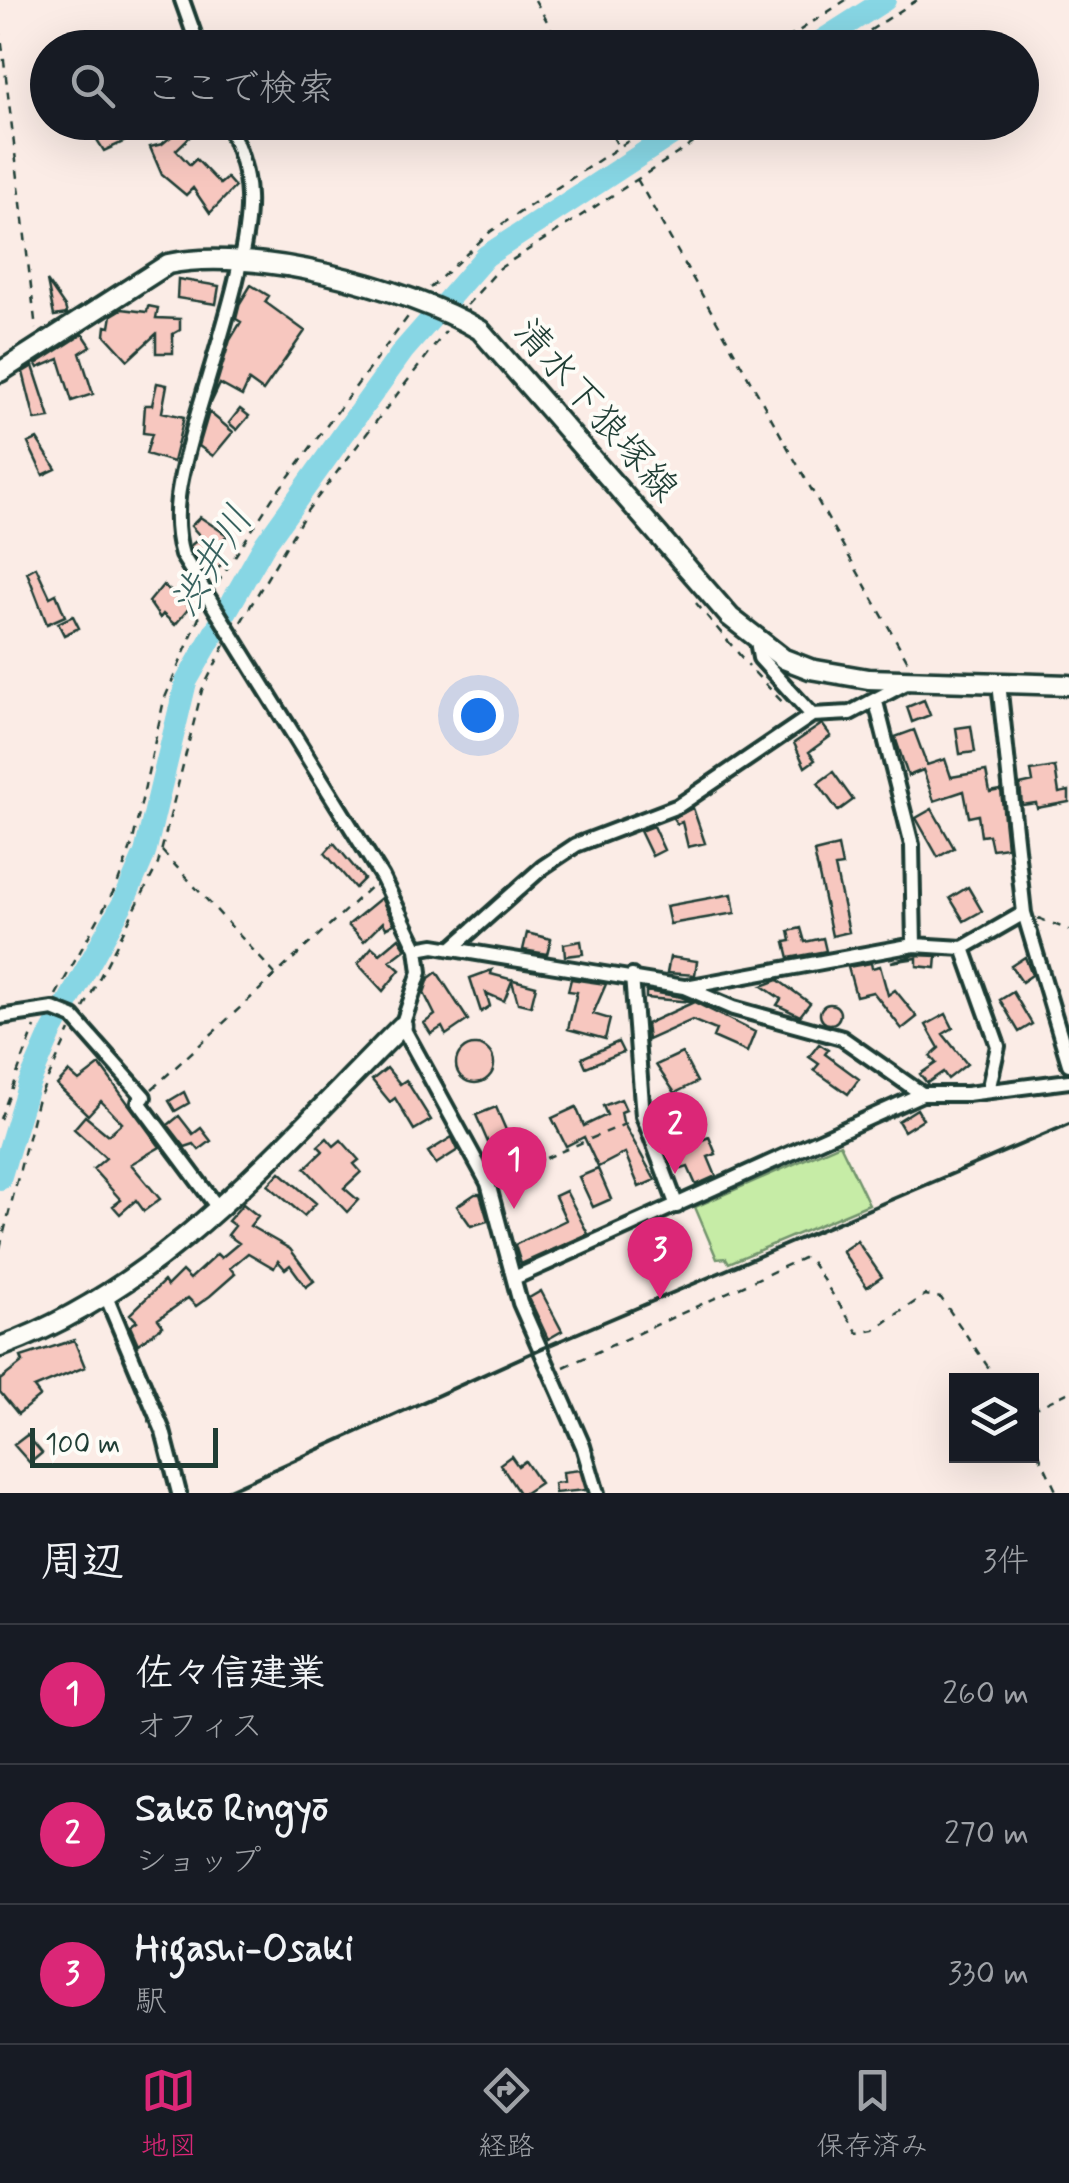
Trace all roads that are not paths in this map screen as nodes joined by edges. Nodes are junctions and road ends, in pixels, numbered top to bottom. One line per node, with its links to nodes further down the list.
1 (182, 0): 2 (street)
2 (193, 30)
3 (235, 140): 4 (street)
4 (238, 260): 5 (main road, 清水下狼塚線); 6 (main road, 清水下狼塚線); 15 (street)
5 (0, 372)
6 (757, 641): 7 (main road, 清水下狼塚線); 11 (street)
7 (910, 681): 8 (main road, 清水下狼塚線); 10 (street)
8 (1000, 683): 9 (main road, 清水下狼塚線); 12 (street)
9 (1069, 685)
10 (876, 702): 11 (street); 13 (street)
11 (812, 715): 16 (street)
12 (1024, 913): 14 (street); 21 (street)
13 (914, 945): 14 (street); 18 (street)
14 (963, 948): 23 (street)
15 (417, 949): 16 (street); 20 (street)
16 (450, 949): 17 (street)
17 (632, 976): 18 (street); 25 (street)
18 (684, 987): 24 (street)
19 (0, 1017): 26 (street)
20 (402, 1026): 26 (main road); 27 (street)
21 (1069, 1064)
22 (1069, 1081): 23 (street)
23 (988, 1092): 24 (street)
24 (922, 1094): 25 (street)
25 (677, 1206): 27 (street)
26 (218, 1208): 28 (main road)
27 (514, 1278): 31 (street)
28 (107, 1298): 29 (main road); 30 (street)
29 (0, 1347)
30 (179, 1493)
31 (597, 1493)

